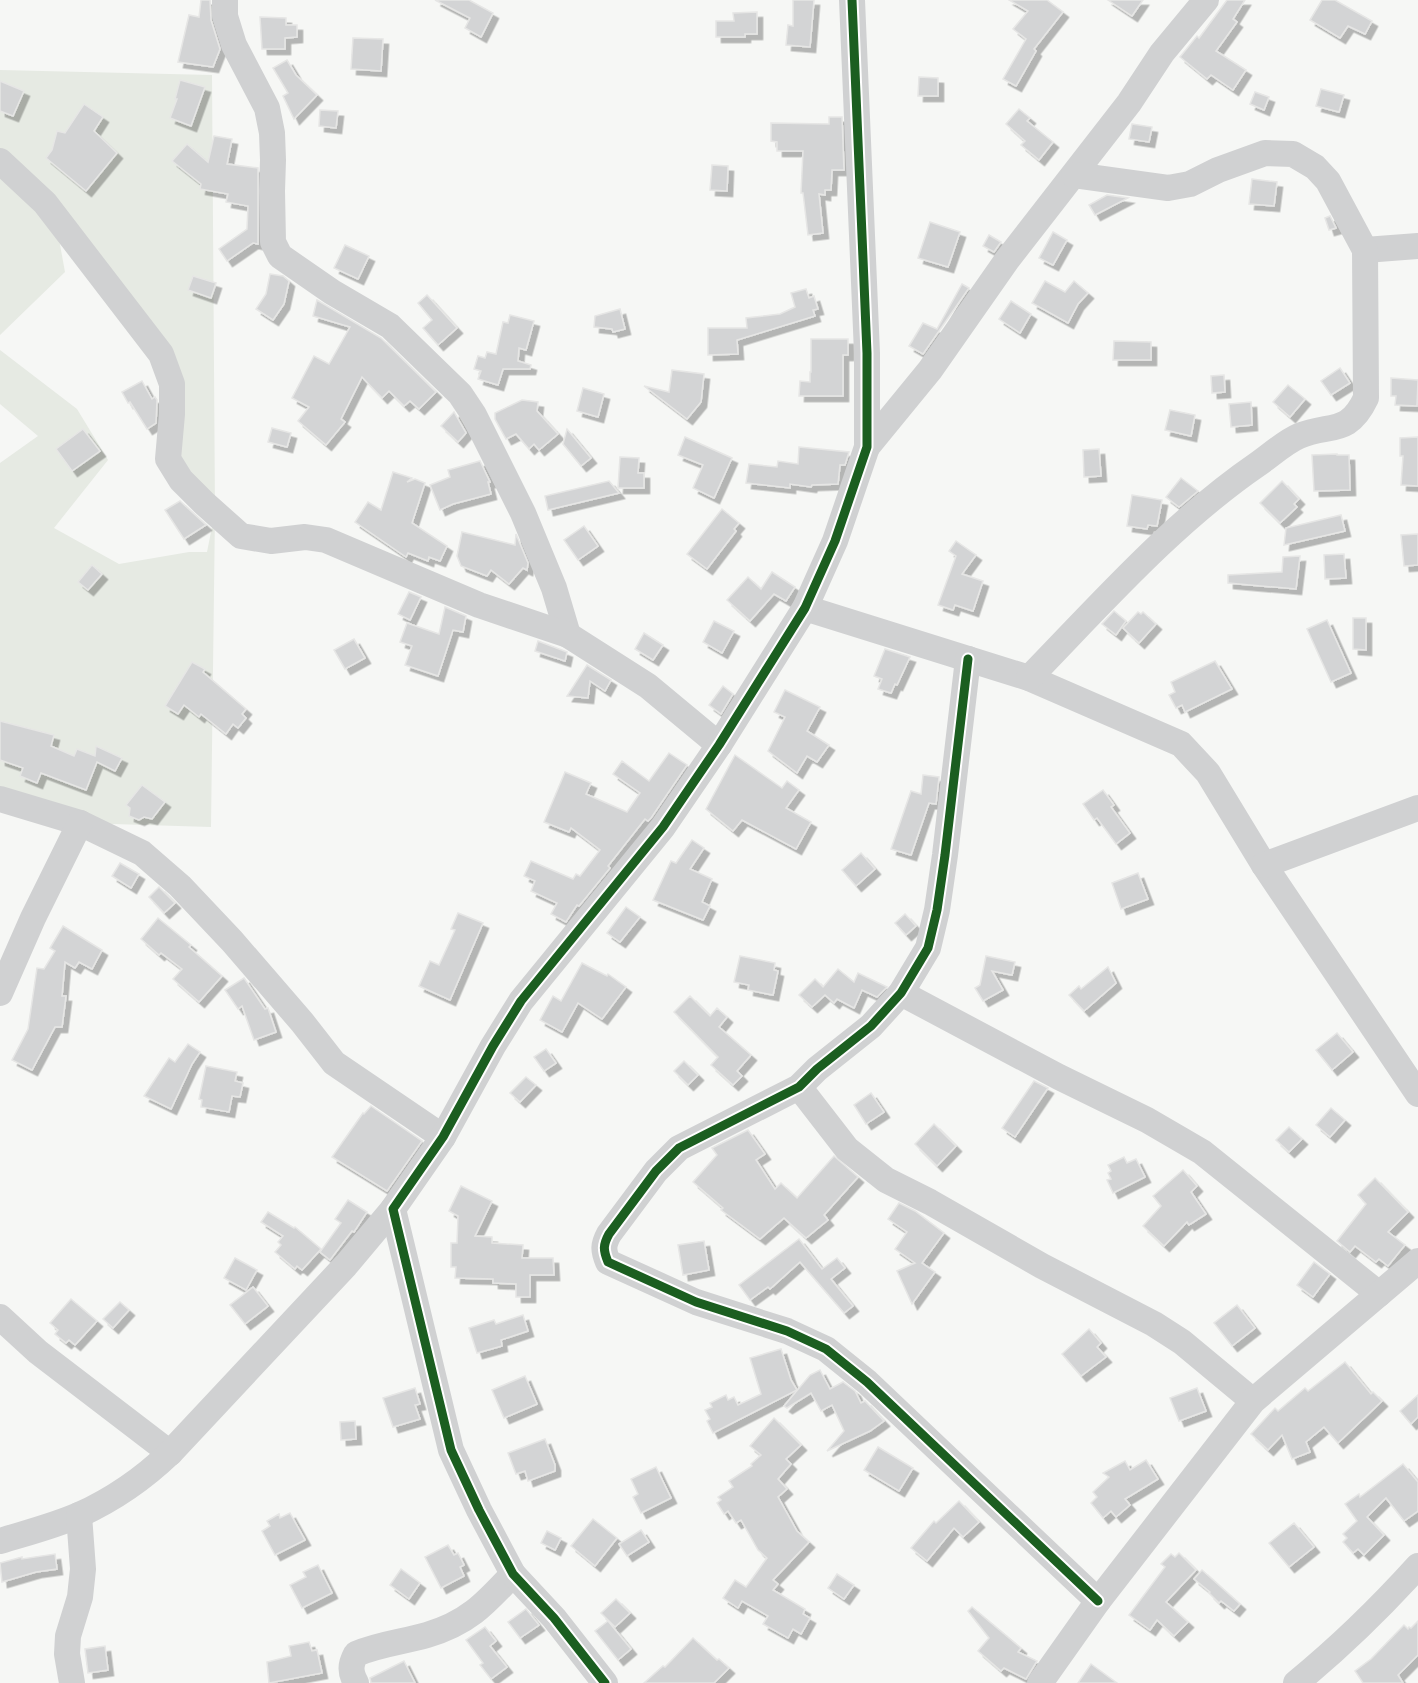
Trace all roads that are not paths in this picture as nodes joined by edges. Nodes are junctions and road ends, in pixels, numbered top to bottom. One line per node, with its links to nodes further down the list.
1 (225, 0): 10 (street)
2 (852, 0): 8 (street)
3 (1206, 0): 5 (street)
4 (0, 161): 10 (street)
5 (1074, 175): 7 (street); 8 (street)
6 (1418, 246): 7 (street)
7 (1365, 250): 12 (street)
8 (867, 447): 9 (street)
9 (804, 608): 11 (street); 13 (street)
10 (568, 635): 13 (street)
11 (968, 660): 12 (street); 19 (street)
12 (1029, 678): 17 (street)
13 (719, 745): 22 (street)
14 (0, 799): 16 (street)
15 (1418, 808): 17 (street)
16 (80, 823): 18 (street); 22 (street)
17 (1264, 865): 21 (street)
18 (0, 993)
19 (902, 993): 20 (street); 25 (street)
20 (799, 1087): 27 (street); 33 (street)
21 (1418, 1094)
22 (443, 1137): 23 (street)
23 (393, 1209): 28 (street); 32 (street)
24 (1418, 1261): 25 (street)
25 (1379, 1294): 27 (street)
26 (0, 1317): 28 (street)
27 (1253, 1401): 33 (street)
28 (170, 1454): 29 (street)
29 (79, 1515): 30 (street); 34 (street)
30 (0, 1541)
31 (1418, 1566): 38 (street)
32 (513, 1574): 35 (street); 36 (street)
33 (1098, 1601): 37 (street)
34 (72, 1683)
35 (356, 1683)
36 (605, 1683)
37 (1040, 1683)
38 (1296, 1683)

